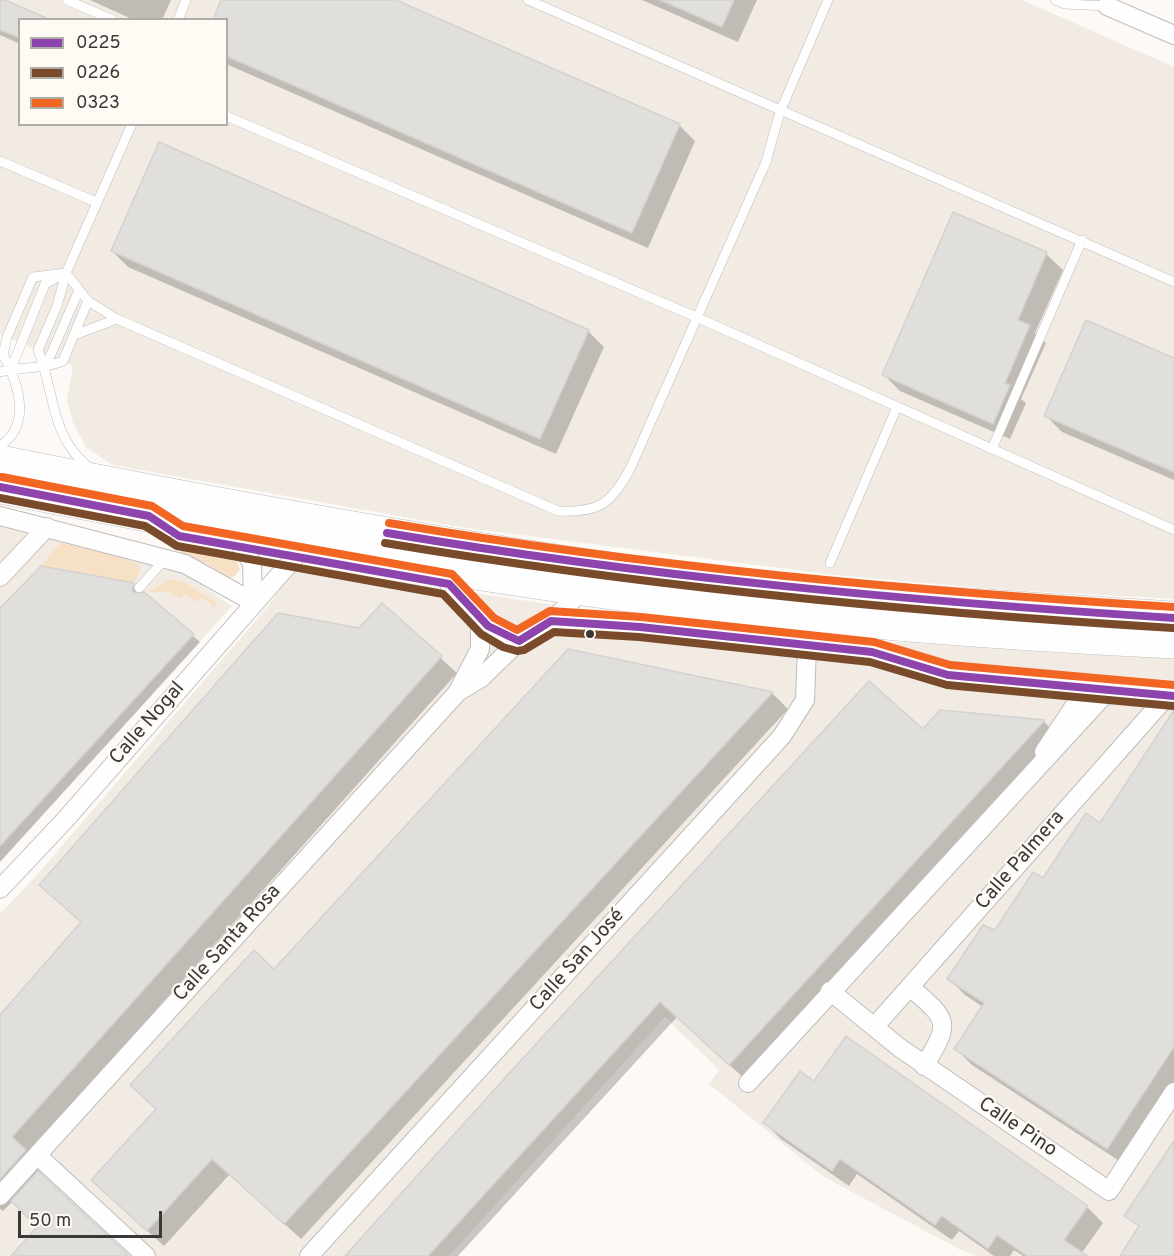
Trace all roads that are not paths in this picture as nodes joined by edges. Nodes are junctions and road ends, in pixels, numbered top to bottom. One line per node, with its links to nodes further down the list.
1 (67, 0): 7 (lane)
2 (186, 0): 8 (lane)
3 (528, 0): 10 (lane)
4 (828, 0): 10 (lane)
5 (1055, 0): 6 (lane)
6 (1101, 2): 9 (street)
7 (108, 18)
8 (179, 18)
9 (1174, 35)
10 (780, 112): 15 (lane); 20 (lane)
11 (228, 117): 20 (lane)
12 (131, 126): 14 (lane)
13 (0, 161): 14 (lane)
14 (96, 202): 16 (lane)
15 (1082, 240): 17 (lane); 28 (lane)
16 (66, 273): 18 (lane); 23 (lane); 24 (lane); 24 (lane)
17 (1174, 282)
18 (79, 290): 19 (lane); 23 (lane)
19 (88, 301): 21 (lane); 22 (lane)
20 (696, 317): 21 (lane); 26 (lane)
21 (117, 320): 22 (lane)
22 (75, 334): 23 (lane)
23 (45, 368): 24 (lane); 30 (lane)
24 (11, 369): 25 (lane); 27 (lane)
25 (0, 372)
26 (897, 406): 28 (lane); 39 (lane)
27 (0, 446)
28 (992, 449): 35 (lane)
29 (0, 462): 30 (highway)
30 (110, 484): 46 (highway)
31 (0, 487): 33 (highway)
32 (0, 516): 34 (street)
33 (149, 516): 36 (street); 43 (highway)
34 (47, 527): 38 (street); 40 (street)
35 (1174, 530)
36 (242, 548): 37 (street); 44 (street)
37 (295, 557): 41 (street); 44 (street, Calle Nogal)
38 (165, 559): 42 (lane); 44 (street)
39 (830, 563)
40 (0, 577)
41 (449, 584): 45 (street); 48 (street)
42 (139, 588)
43 (659, 599): 45 (street); 50 (highway)
44 (253, 602): 57 (street, Calle Nogal)
45 (571, 602): 47 (street, Calle Santa Rosa)
46 (1174, 618)
47 (551, 621): 49 (street, Calle Santa Rosa); 51 (street)
48 (480, 622): 49 (street); 54 (street, Calle Santa Rosa)
49 (519, 641): 54 (street, Calle Santa Rosa)
50 (1174, 642)
51 (807, 647): 52 (street); 67 (street, Calle San José)
52 (1084, 690): 53 (street); 56 (street)
53 (1108, 692): 55 (street); 56 (street)
54 (457, 693): 64 (street, Calle Santa Rosa)
55 (1170, 696): 58 (street, Calle Palmera)
56 (1032, 772): 59 (street)
57 (0, 890)
58 (910, 987): 60 (street, Calle Palmera); 61 (street)
59 (830, 992): 60 (street, Calle Pino); 62 (street)
60 (875, 1026): 61 (street, Calle Pino)
61 (924, 1066): 63 (street, Calle Pino)
62 (748, 1083)
63 (1174, 1092)
64 (37, 1155): 65 (street, Calle Santa Rosa); 66 (street)
65 (0, 1196)
66 (146, 1256)
67 (309, 1256)

